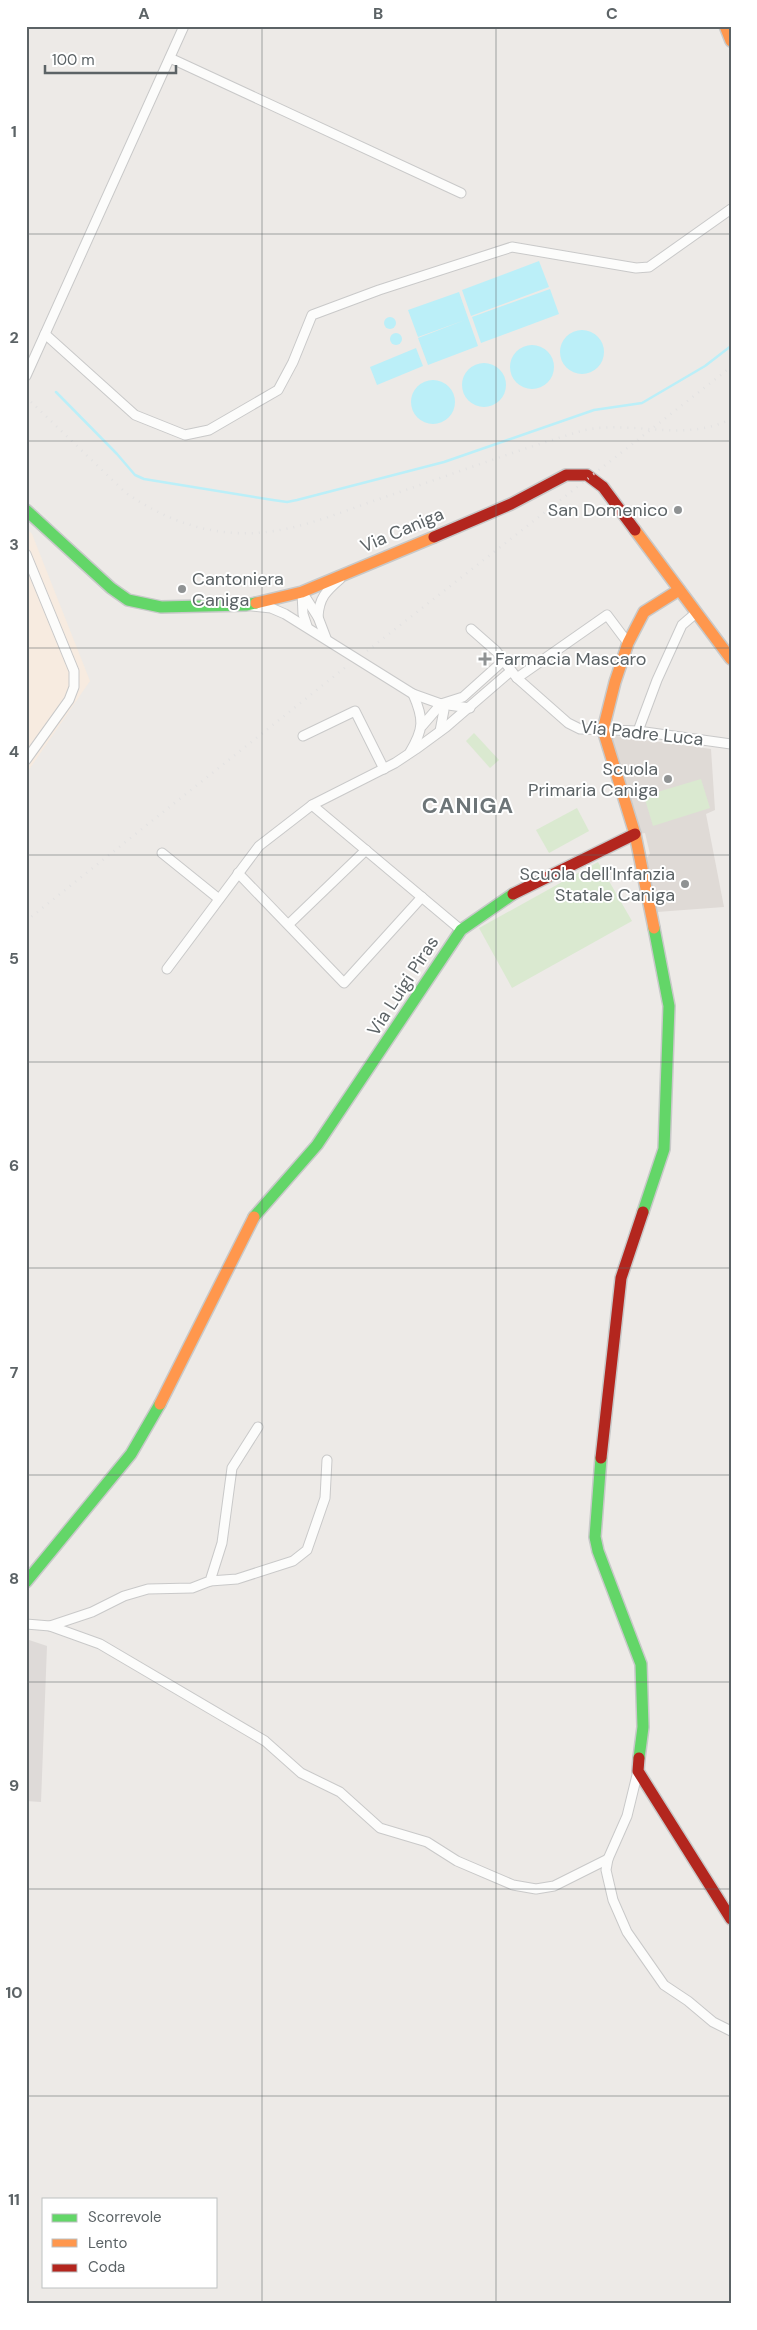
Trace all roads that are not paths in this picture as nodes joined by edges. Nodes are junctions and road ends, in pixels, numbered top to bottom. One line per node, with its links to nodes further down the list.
1 (184, 26): 4 (street)
2 (726, 26): 3 (main road)
3 (731, 41)
4 (170, 58): 5 (street); 7 (street)
5 (461, 193)
6 (731, 209): 7 (street)
7 (45, 334): 8 (street)
8 (27, 374)
9 (26, 510): 14 (main road, Via Caniga)
10 (26, 554): 34 (street)
11 (347, 572): 12 (main road, Via Caniga); 13 (main road, Via Caniga); 16 (street)
12 (679, 590): 15 (main road, Via Caniga); 20 (main road)
13 (302, 592): 14 (main road, Via Caniga); 16 (street); 17 (street)
14 (246, 605): 17 (street)
15 (696, 612): 21 (main road, Via Caniga); 29 (street)
16 (318, 618): 19 (street)
17 (308, 626): 19 (street)
18 (471, 629): 22 (street, Via Padre Luca)
19 (326, 638): 24 (street)
20 (628, 643): 23 (street); 28 (main road)
21 (731, 659)
22 (503, 661): 23 (street, Via Padre Luca); 25 (street)
23 (514, 675): 26 (street); 28 (street, Via Padre Luca)
24 (413, 694): 25 (street); 27 (street)
25 (441, 704): 26 (street); 27 (street); 30 (street)
26 (470, 708): 30 (street)
27 (422, 726): 33 (street)
28 (603, 730): 29 (street, Via Padre Luca); 37 (main road)
29 (638, 730): 32 (street, Via Padre Luca)
30 (440, 731): 33 (street)
31 (303, 736): 35 (street)
32 (731, 744)
33 (408, 755): 35 (street)
34 (26, 760)
35 (384, 768): 36 (street)
36 (312, 805): 38 (street); 40 (street)
37 (635, 834): 44 (main road, Via Luigi Piras); 52 (main road)
38 (366, 850): 41 (street); 43 (street)
39 (162, 853): 42 (street)
40 (238, 873): 42 (street); 43 (street)
41 (422, 897): 43 (street); 44 (street)
42 (219, 900): 45 (street)
43 (289, 924)
44 (460, 930): 49 (main road, Via Luigi Piras)
45 (167, 969)
46 (258, 1427): 48 (street)
47 (327, 1460): 48 (street)
48 (210, 1581): 51 (street)
49 (26, 1582)
50 (26, 1624): 51 (street)
51 (50, 1626): 53 (street)
52 (638, 1771): 53 (street); 54 (main road)
53 (608, 1859): 55 (street)
54 (731, 1919)
55 (731, 2031)

